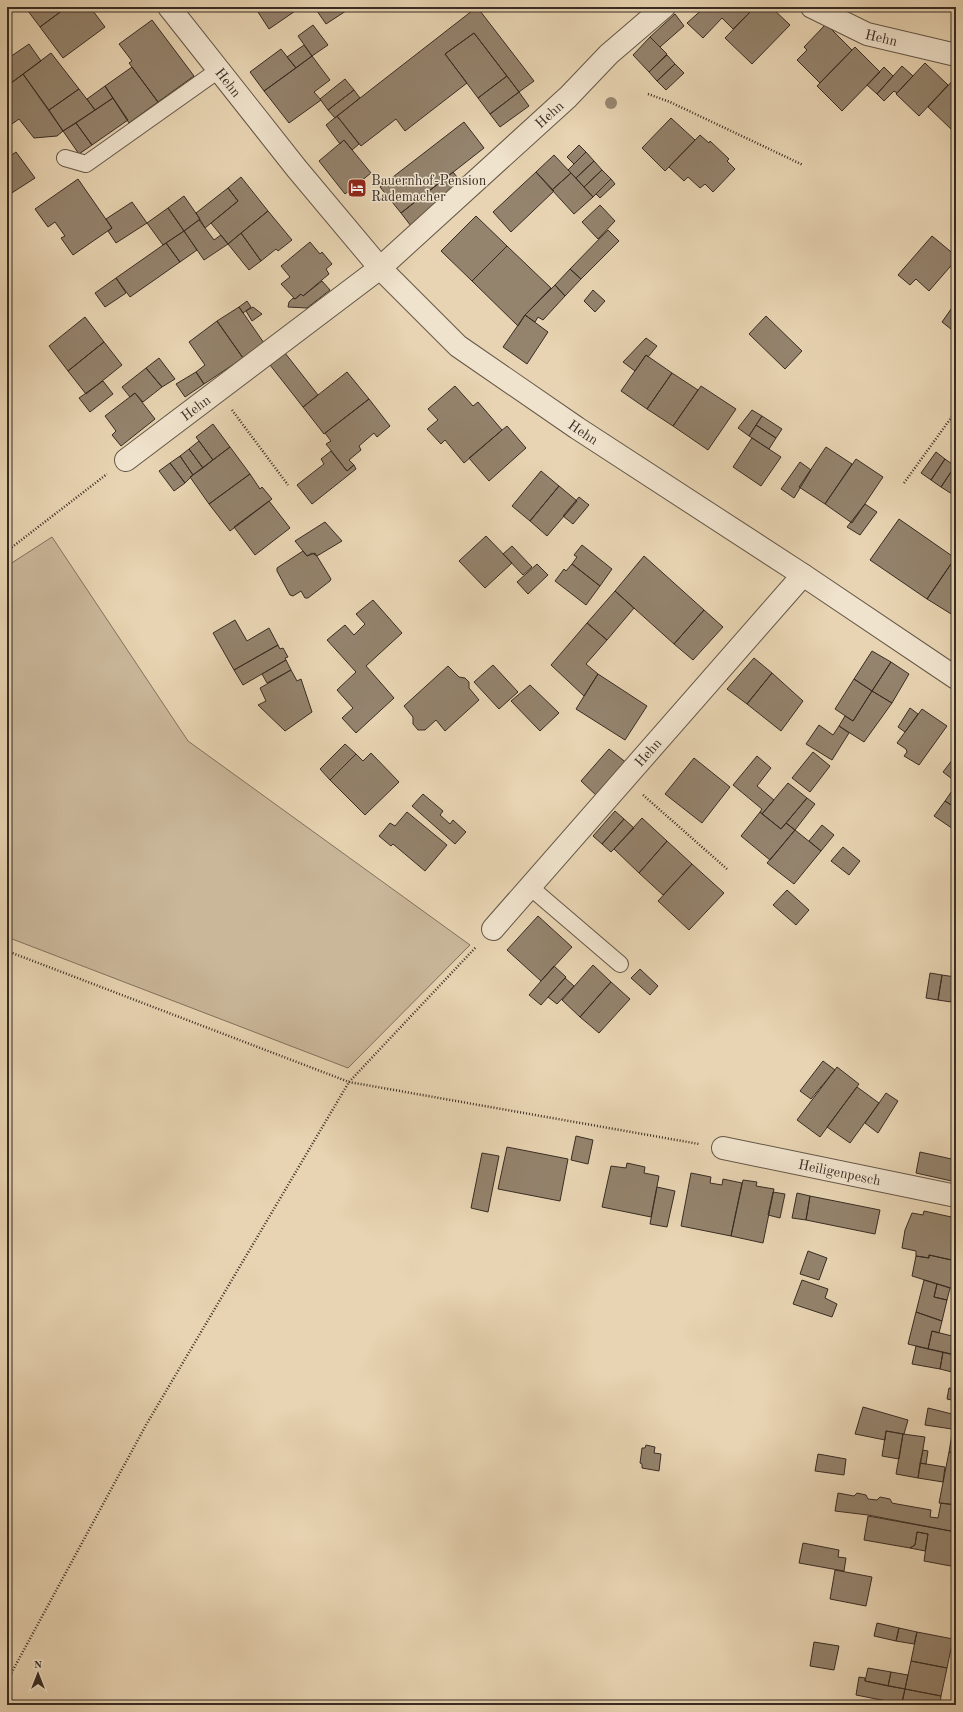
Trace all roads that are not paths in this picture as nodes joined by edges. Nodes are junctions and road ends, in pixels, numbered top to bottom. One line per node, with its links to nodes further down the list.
1 (169, 7): 5 (street, Hehn)
2 (664, 7): 7 (street, Hehn)
3 (812, 7): 4 (street, Hehn)
4 (956, 55)
5 (220, 69): 6 (lane); 7 (street, Hehn)
6 (65, 158)
7 (380, 268): 8 (street, Hehn); 9 (street, Hehn)
8 (126, 460)
9 (803, 575): 10 (street, Hehn); 11 (street, Hehn)
10 (956, 678)
11 (530, 886): 12 (street, Hehn); 13 (lane)
12 (493, 929)
13 (620, 964)
14 (723, 1148): 15 (street, Heiligenpesch)
15 (956, 1196)

